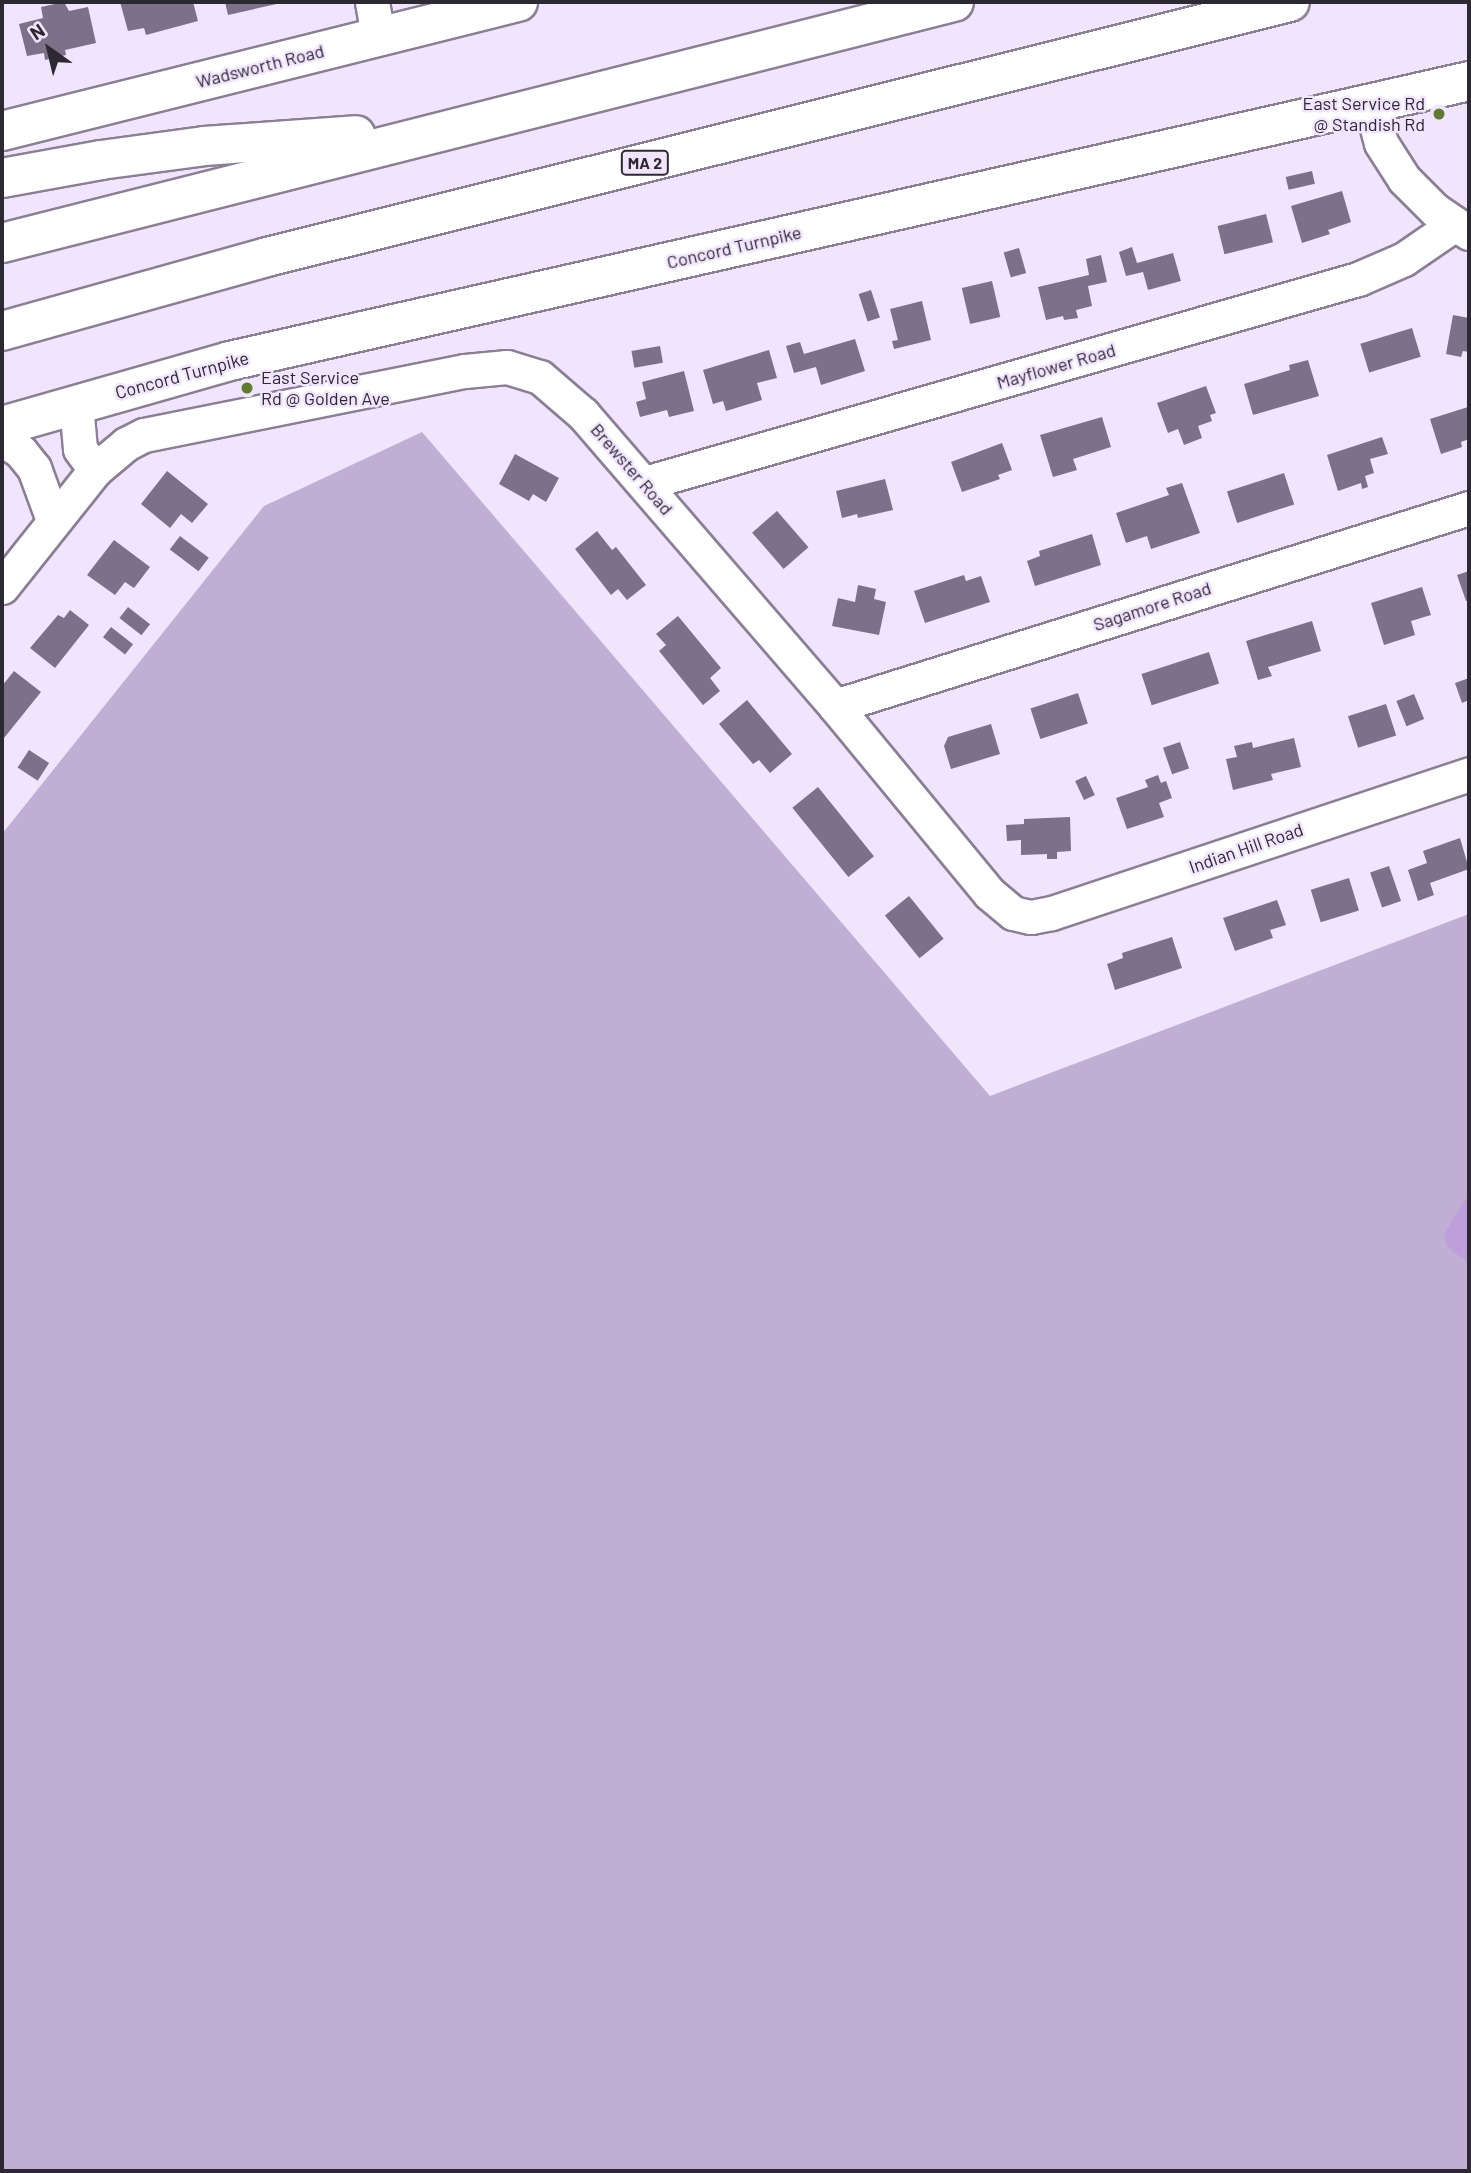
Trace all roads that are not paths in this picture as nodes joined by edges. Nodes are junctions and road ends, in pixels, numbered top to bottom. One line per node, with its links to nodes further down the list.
1 (518, 2): 4 (main road, Wadsworth Road)
2 (954, 2): 7 (main road)
3 (1290, 2): 12 (main road, MA 2)
4 (375, 19): 8 (main road, Wadsworth Road)
5 (1469, 81): 6 (main road, Concord Turnpike)
6 (1370, 102): 10 (street); 13 (main road, Concord Turnpike)
7 (456, 126): 9 (main road); 11 (main road)
8 (2, 131)
9 (2, 178)
10 (1462, 228): 17 (street, Mayflower Road)
11 (2, 243)
12 (2, 331)
13 (76, 404): 14 (main road, Concord Turnpike); 16 (street)
14 (2, 426)
15 (2, 439): 19 (street)
16 (95, 470): 17 (street, Brewster Road); 19 (street, Brewster Road)
17 (645, 483): 21 (street, Brewster Road)
18 (1469, 508): 21 (street, Sagamore Road)
19 (53, 520): 20 (street, Brewster Road)
20 (2, 587)
21 (835, 706): 23 (street, Brewster Road)
22 (1469, 774): 23 (street, Indian Hill Road)
23 (1022, 916)

